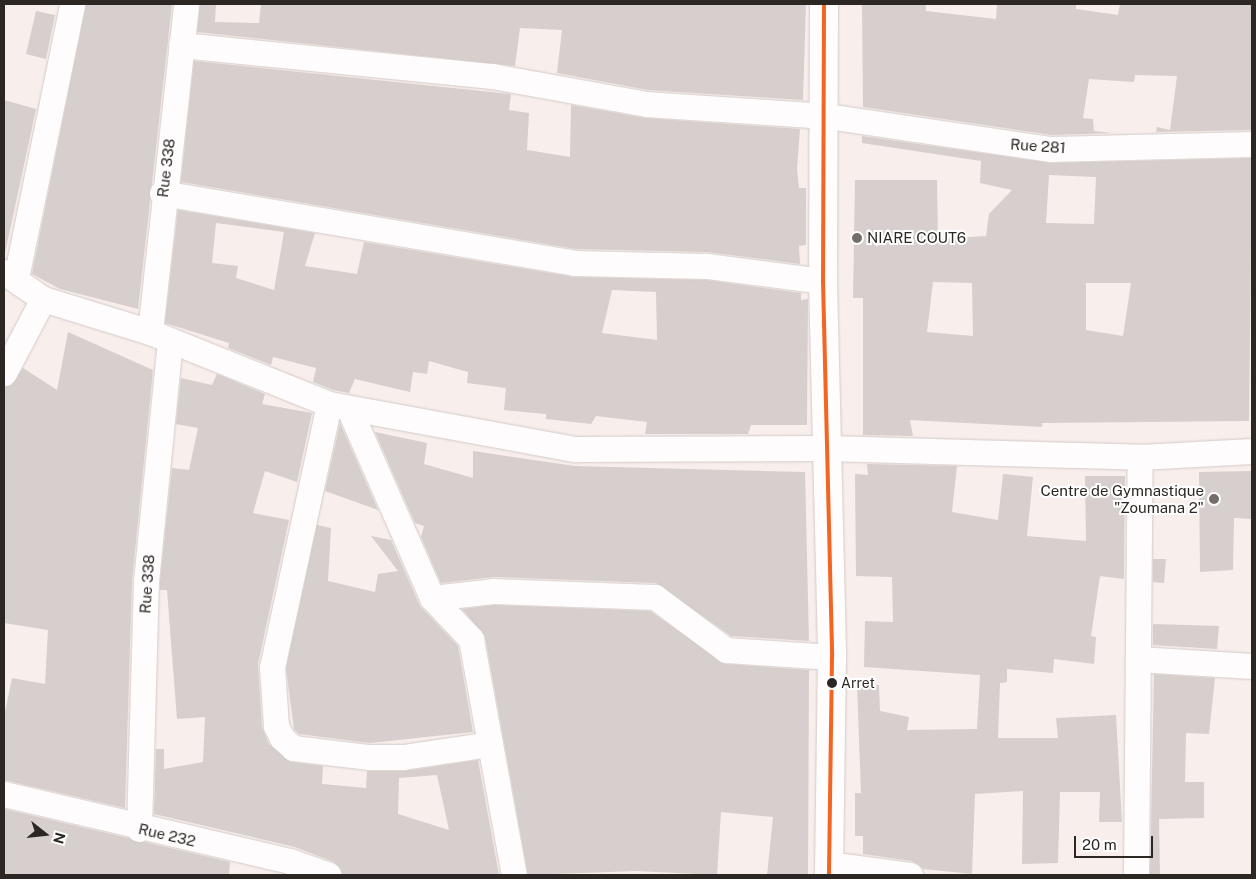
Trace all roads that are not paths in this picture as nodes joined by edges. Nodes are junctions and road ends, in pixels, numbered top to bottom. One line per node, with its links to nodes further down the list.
1 (72, 4): 8 (street)
2 (186, 4): 4 (street, Rue 338)
3 (824, 4): 5 (main road)
4 (181, 45): 5 (street, Rue 281); 7 (street, Rue 338)
5 (827, 116): 6 (street, Rue 281); 9 (main road)
6 (1252, 144)
7 (162, 193): 9 (street); 11 (street, Rue 338)
8 (10, 275): 10 (street)
9 (823, 281): 14 (main road)
10 (43, 299): 11 (street); 12 (street)
11 (160, 336): 13 (street); 23 (street, Rue 338)
12 (4, 373)
13 (340, 407): 14 (street); 17 (street); 21 (street)
14 (827, 448): 16 (street); 18 (main road)
15 (1252, 451): 16 (street)
16 (1140, 457): 19 (street)
17 (432, 598): 18 (street); 21 (street)
18 (832, 658): 24 (main road)
19 (1138, 659): 20 (street); 28 (street)
20 (1252, 666)
21 (490, 744): 26 (street)
22 (4, 794): 23 (street, Rue 232)
23 (139, 828): 25 (street, Rue 232)
24 (829, 870): 27 (street)
25 (329, 875)
26 (514, 875)
27 (910, 875)
28 (1136, 875)

